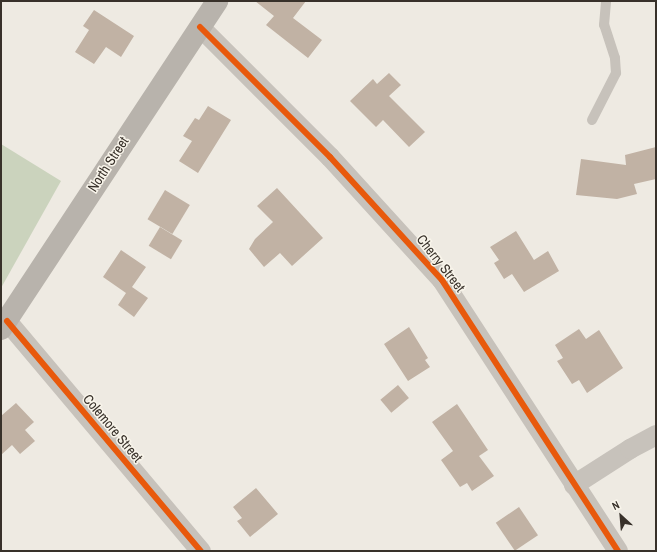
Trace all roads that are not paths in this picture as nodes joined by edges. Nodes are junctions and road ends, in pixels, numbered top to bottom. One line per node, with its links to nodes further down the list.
1 (217, 1): 3 (main road, North Street)
2 (606, 1): 4 (lane)
3 (200, 27): 5 (main road, North Street); 7 (street, Cherry Street)
4 (592, 120)
5 (2, 322): 8 (street, Colemore Street)
6 (656, 435): 7 (street)
7 (574, 486): 9 (street, Cherry Street)
8 (201, 551)
9 (618, 551)

